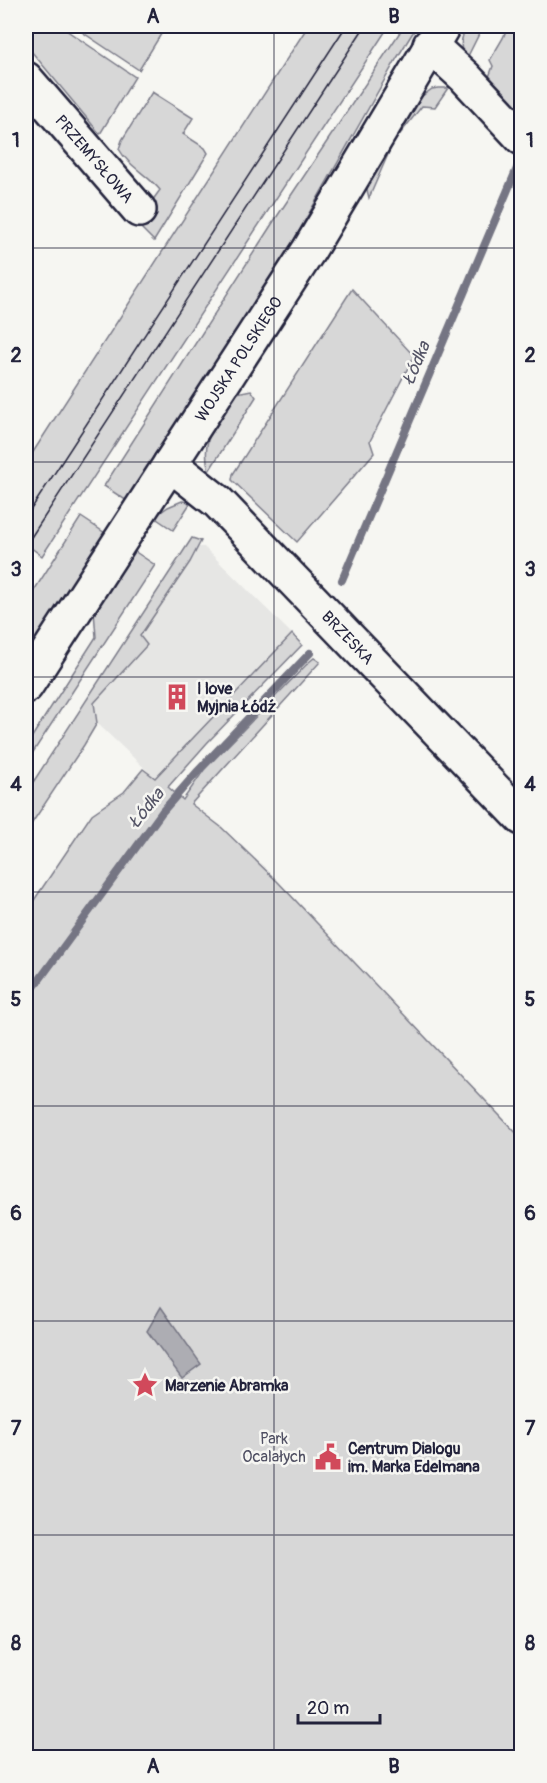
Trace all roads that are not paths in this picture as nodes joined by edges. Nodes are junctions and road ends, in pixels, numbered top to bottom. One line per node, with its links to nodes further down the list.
1 (437, 35): 3 (street); 5 (street, WOJSKA POLSKIEGO)
2 (26, 79): 4 (street, PRZEMYSŁOWA)
3 (522, 138)
4 (139, 210)
5 (170, 464): 6 (street, WOJSKA POLSKIEGO); 7 (street, BRZESKA)
6 (26, 686)
7 (522, 818)

